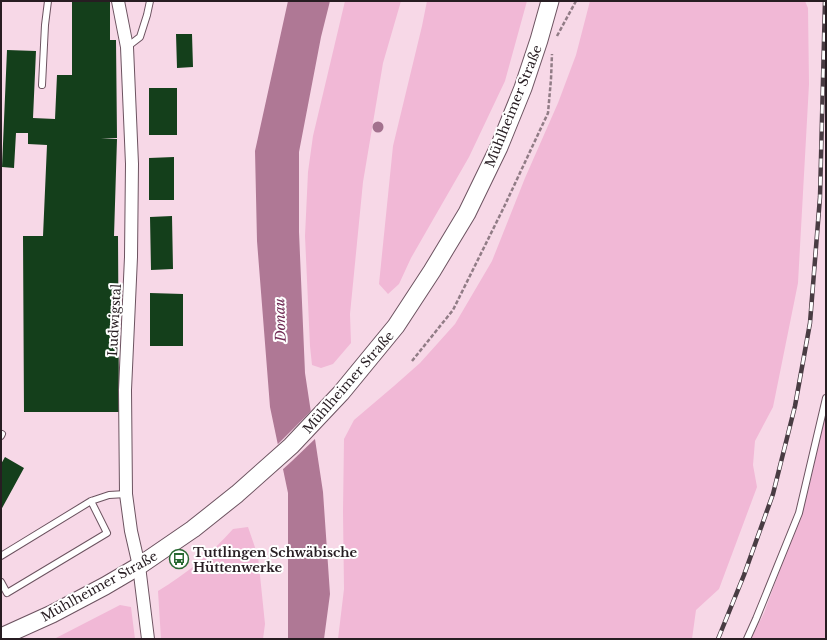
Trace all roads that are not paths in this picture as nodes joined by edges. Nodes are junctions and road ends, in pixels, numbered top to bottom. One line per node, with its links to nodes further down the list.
1 (48, 1): 6 (lane)
2 (118, 1): 5 (street, Ludwigstal)
3 (150, 1): 5 (lane)
4 (550, 1): 11 (main road, Mühlheimer Straße)
5 (126, 47): 8 (street, Ludwigstal)
6 (42, 85)
7 (826, 398): 15 (lane)
8 (126, 494): 9 (lane); 11 (street, Ludwigstal)
9 (91, 501): 10 (lane); 12 (lane)
10 (1, 556)
11 (139, 566): 13 (main road, Mühlheimer Straße); 14 (street, Ludwigstal)
12 (1, 582)
13 (1, 637)
14 (148, 639)
15 (747, 639)

